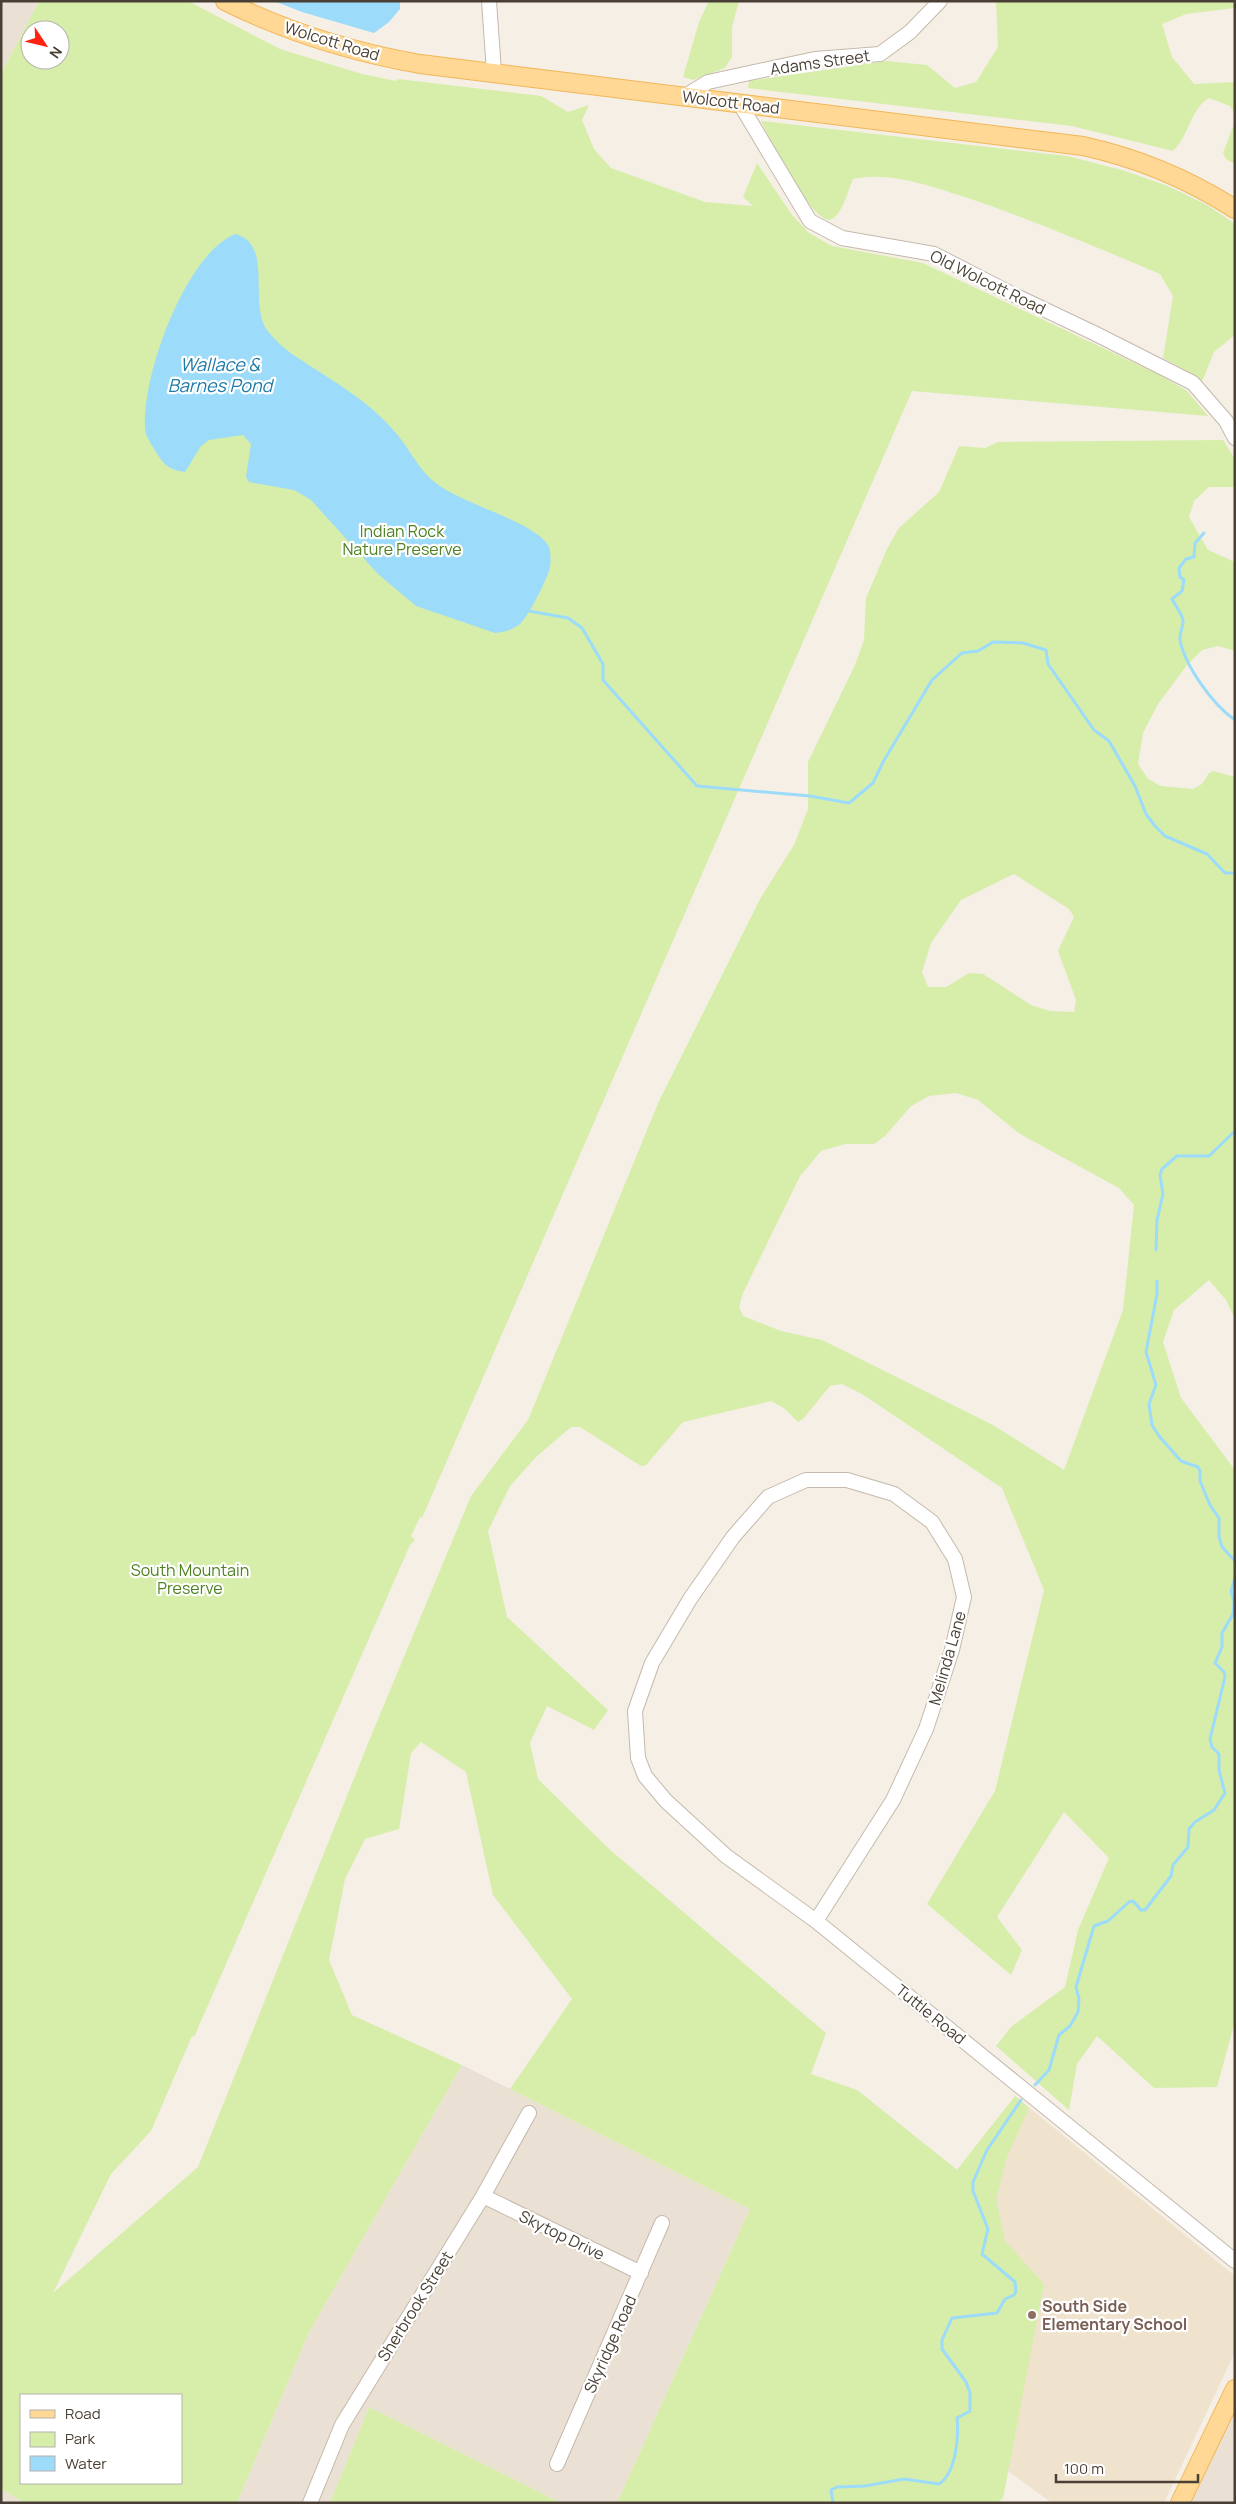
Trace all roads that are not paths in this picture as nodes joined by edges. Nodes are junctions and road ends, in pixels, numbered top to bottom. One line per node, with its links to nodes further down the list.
1 (225, 1): 4 (main road, Wolcott Road)
2 (488, 1): 4 (street)
3 (940, 1): 5 (street, Adams Street)
4 (494, 72): 5 (main road, Wolcott Road)
5 (685, 96): 6 (main road, Wolcott Road)
6 (740, 104): 7 (main road, Wolcott Road); 8 (street, Old Wolcott Road)
7 (1235, 208)
8 (1235, 438)
9 (638, 1758): 10 (street, Tuttle Road); 10 (street, Melinda Lane)
10 (816, 1922): 14 (street, Tuttle Road)
11 (529, 2113): 12 (street, Sherbrook Street)
12 (483, 2196): 15 (street, Skytop Drive); 18 (street, Sherbrook Street)
13 (662, 2223): 15 (street, Skyridge Road)
14 (1235, 2261)
15 (640, 2273): 17 (street, Skyridge Road)
16 (1235, 2389): 19 (main road)
17 (557, 2464)
18 (310, 2503)
19 (1180, 2503)

